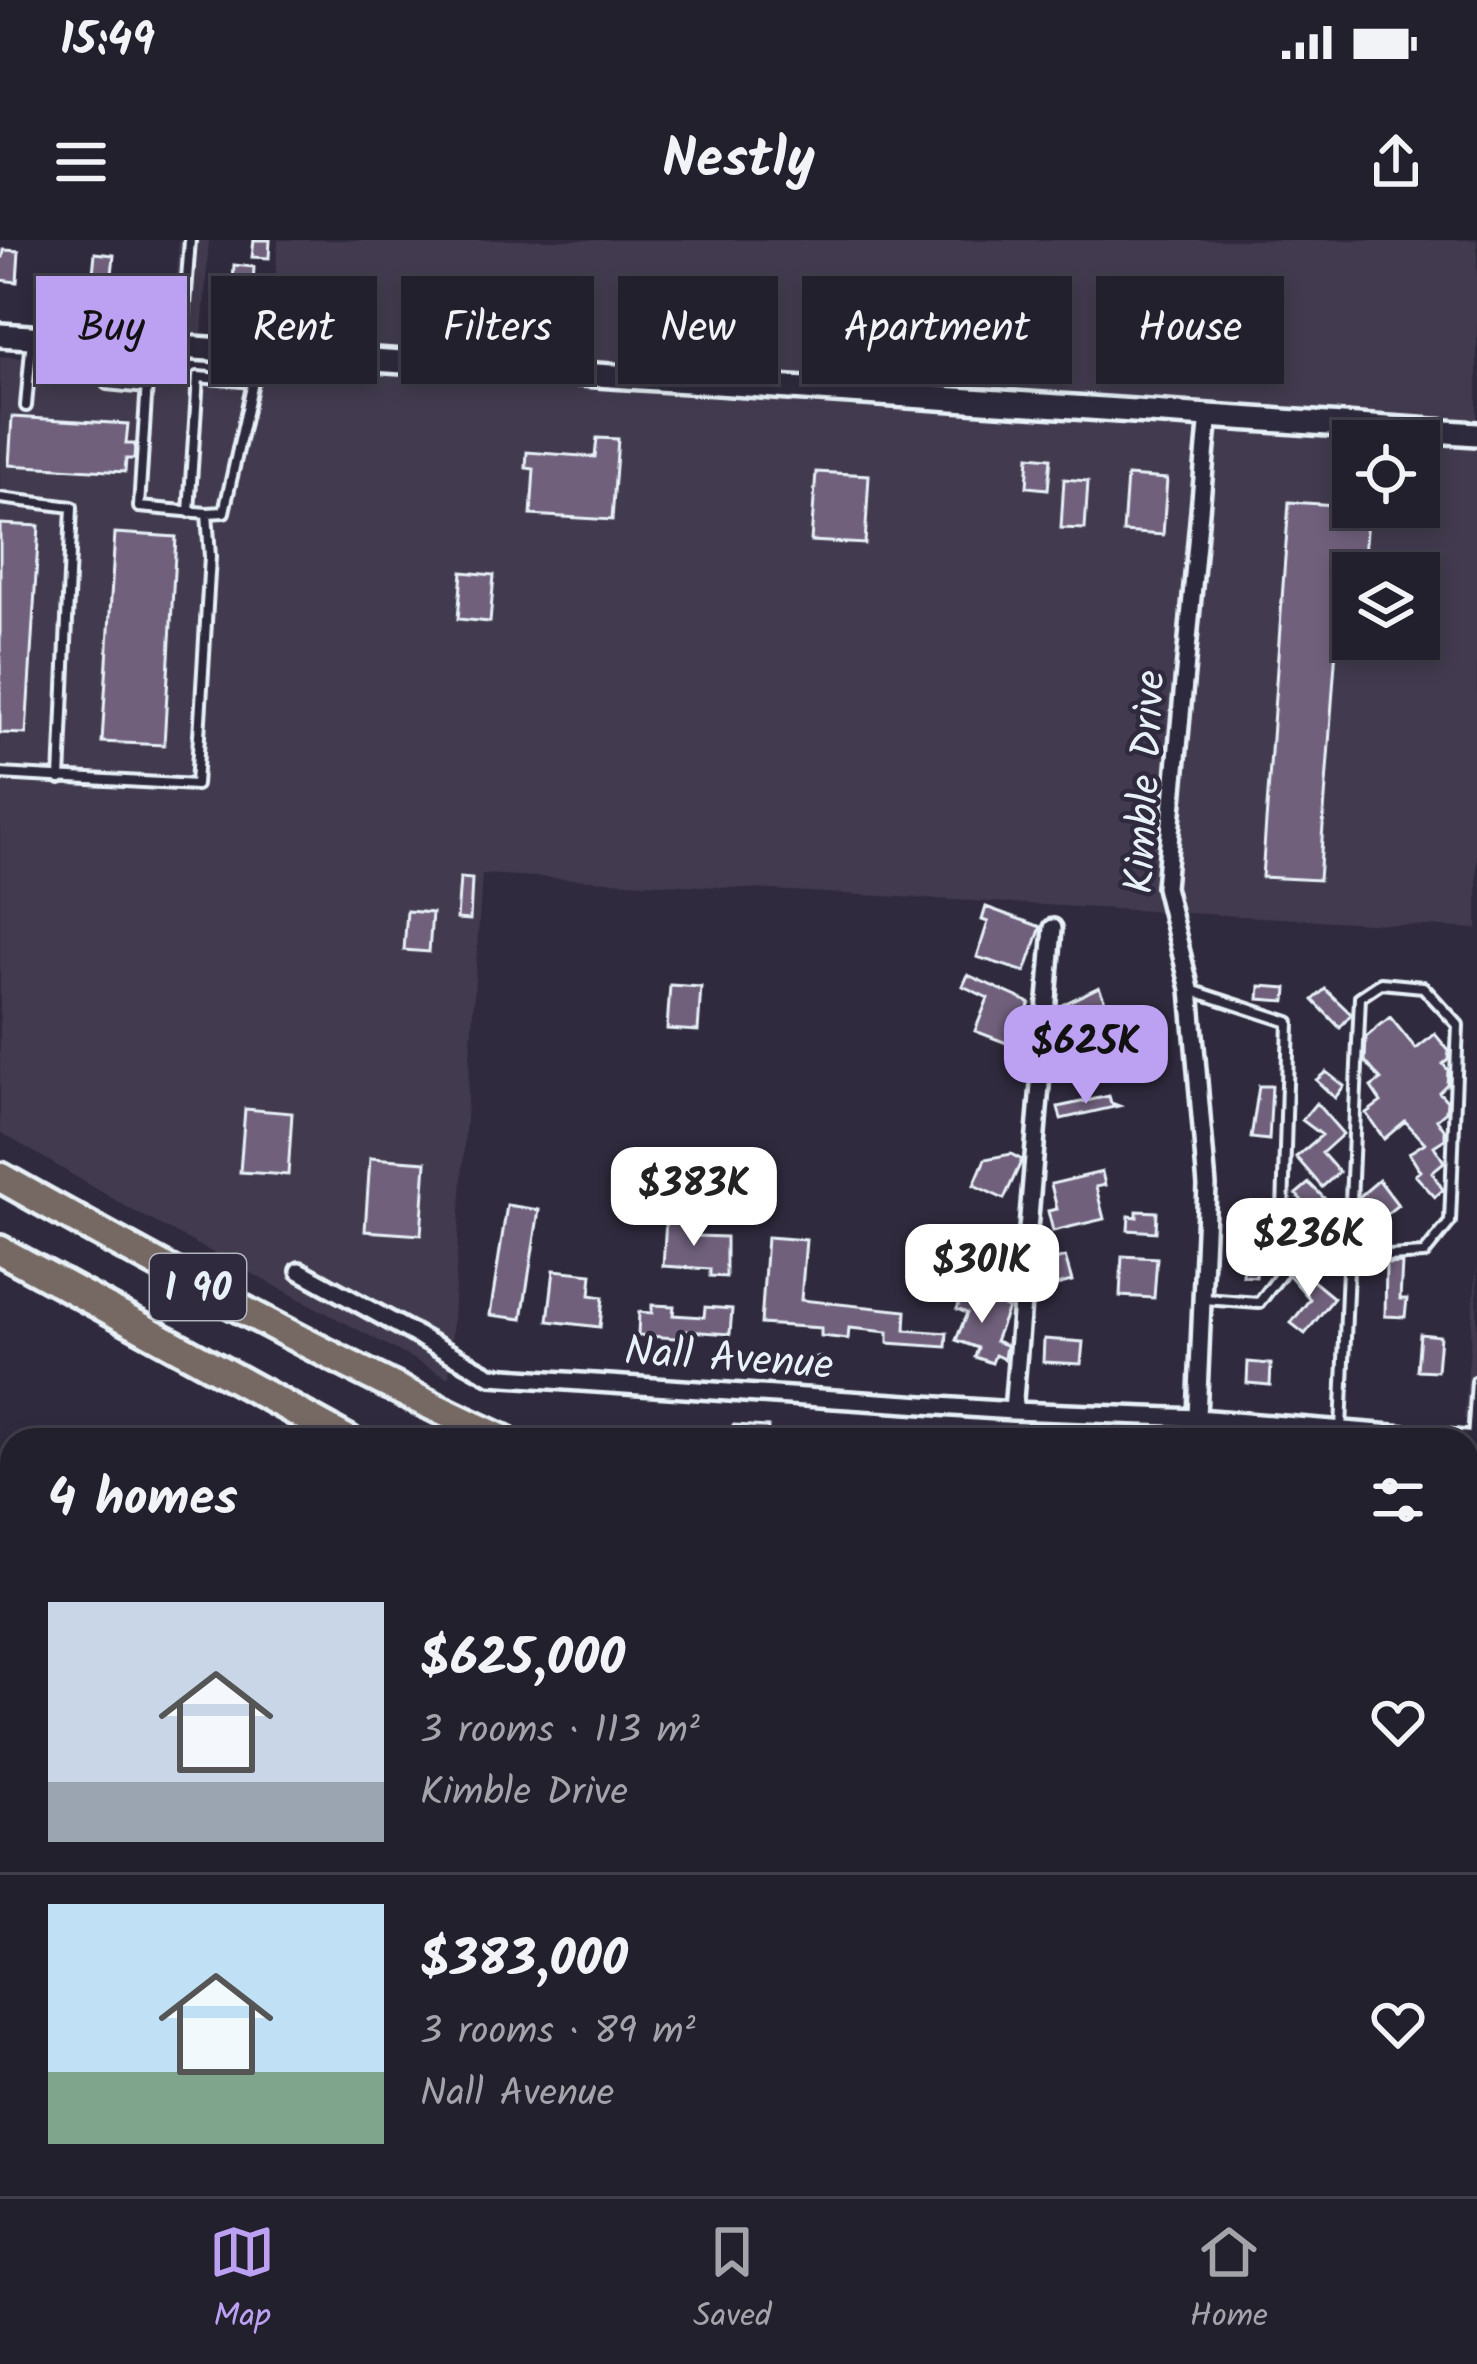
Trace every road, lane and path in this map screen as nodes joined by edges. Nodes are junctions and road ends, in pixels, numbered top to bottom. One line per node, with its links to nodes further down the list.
1 (190, 240): 2 (lane)
2 (187, 279)
3 (0, 334): 4 (main road)
4 (32, 337): 5 (main road); 12 (lane)
5 (36, 337)
6 (377, 358): 13 (main road)
7 (211, 378): 16 (lane)
8 (107, 384): 11 (lane)
9 (147, 384): 11 (lane)
10 (253, 384): 17 (lane)
11 (147, 388): 16 (lane)
12 (26, 406)
13 (1209, 414): 14 (main road); 21 (street, Kimble Drive)
14 (1477, 434)
15 (0, 498): 19 (lane)
16 (189, 512): 17 (lane)
17 (207, 513): 19 (lane)
18 (0, 774): 19 (lane)
19 (60, 779)
20 (1052, 928): 29 (street)
21 (1190, 989): 26 (street, Kimble Drive); 26 (lane)
22 (0, 1177): 28 (highway, I 90)
23 (0, 1250): 31 (highway, I 90)
24 (1351, 1258): 24 (lane); 36 (lane)
25 (300, 1271): 29 (street, Nall Avenue)
26 (1202, 1299): 30 (street, Kimble Drive)
27 (1477, 1382): 37 (lane)
28 (400, 1391): 32 (highway, I 90); 33 (highway)
29 (1013, 1411): 30 (street, Nall Avenue)
30 (1198, 1418): 34 (street, Kimble Drive); 35 (street, Nall Avenue)
31 (326, 1428)
32 (479, 1428)
33 (494, 1428)
34 (1197, 1428)
35 (1308, 1428)
36 (1341, 1428)
37 (1475, 1428)

